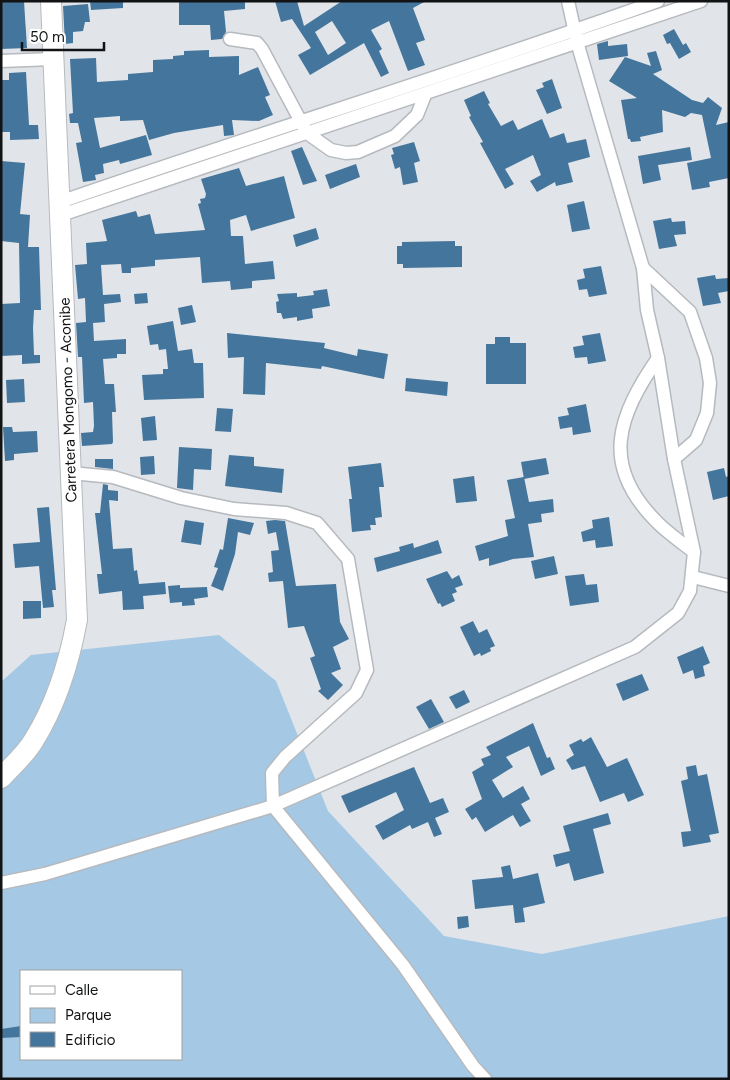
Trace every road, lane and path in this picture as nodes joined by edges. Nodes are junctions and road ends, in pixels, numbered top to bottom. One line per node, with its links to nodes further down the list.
1 (51, 1): 7 (main road, Carretera Mongomo - Aconibe)
2 (568, 1): 5 (street)
3 (658, 1): 5 (street)
4 (701, 1): 5 (street)
5 (576, 37): 9 (street); 10 (street); 13 (street)
6 (230, 39): 10 (street)
7 (53, 58): 8 (street); 12 (main road, Carretera Mongomo - Aconibe)
8 (1, 61)
9 (425, 95): 11 (street); 11 (street)
10 (300, 122): 11 (street); 12 (street)
11 (307, 133): 12 (street)
12 (61, 209): 16 (main road, Carretera Mongomo - Aconibe)
13 (643, 268): 14 (street); 15 (street)
14 (658, 358): 15 (street); 17 (street)
15 (674, 459): 17 (street)
16 (71, 473): 20 (main road, Carretera Mongomo - Aconibe); 21 (street)
17 (694, 552): 18 (street)
18 (693, 577): 19 (street); 21 (street)
19 (729, 586)
20 (1, 778)
21 (273, 806): 22 (street); 23 (street)
22 (1, 883)
23 (485, 1079)

